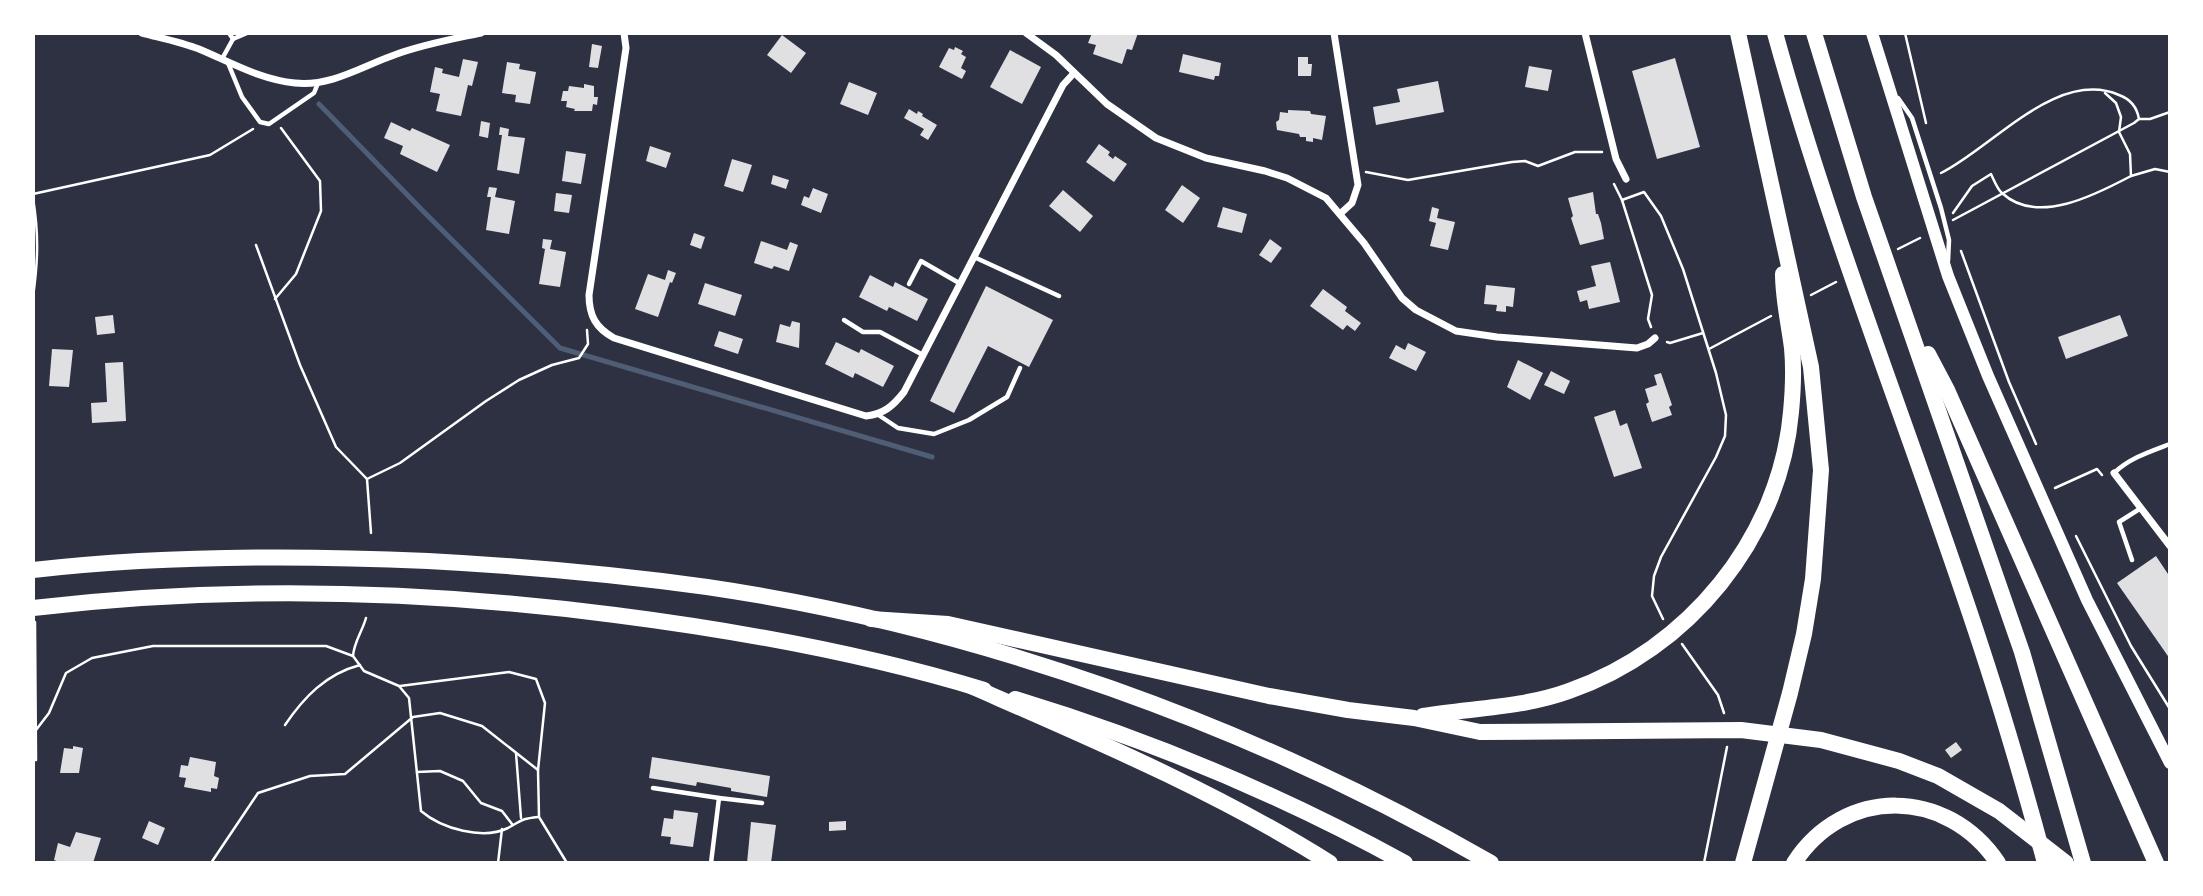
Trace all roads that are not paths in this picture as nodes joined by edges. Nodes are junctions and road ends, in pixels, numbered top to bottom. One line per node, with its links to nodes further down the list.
1 (142, 33): 14 (street)
2 (229, 33): 13 (lane)
3 (247, 33): 13 (lane)
4 (481, 33): 16 (street)
5 (624, 33): 29 (street)
6 (1026, 33): 15 (street)
7 (1334, 33): 18 (street)
8 (1585, 33): 17 (street)
9 (1738, 33): 19 (highway)
10 (1775, 33): 51 (highway)
11 (1814, 33): 24 (highway)
12 (1871, 33): 40 (main road)
13 (233, 39): 14 (lane)
14 (225, 62): 16 (street); 16 (lane)
15 (1074, 73): 18 (street); 20 (street)
16 (318, 83)
17 (1626, 179)
18 (1341, 213): 26 (street)
19 (1784, 233): 39 (highway); 48 (highway)
20 (974, 257): 22 (street); 23 (lane)
21 (909, 284): 22 (lane)
22 (960, 284): 27 (street)
23 (1059, 296)
24 (1902, 306): 53 (highway); 54 (highway)
25 (844, 320): 27 (lane)
26 (1654, 338)
27 (923, 355): 29 (street)
28 (1020, 368): 29 (lane)
29 (877, 414)
30 (2170, 444): 31 (lane)
31 (2114, 472): 32 (street)
32 (2141, 508): 33 (street); 34 (lane)
33 (2170, 546)
34 (2132, 560)
35 (33, 570): 37 (highway)
36 (33, 608): 38 (highway)
37 (871, 619): 39 (highway); 47 (highway)
38 (973, 687): 45 (highway); 46 (highway)
39 (1414, 718): 52 (highway)
40 (2170, 763)
41 (653, 788): 42 (lane)
42 (719, 798): 43 (lane); 44 (lane)
43 (762, 803)
44 (711, 863)
45 (1329, 863)
46 (1405, 863)
47 (1491, 863)
48 (1742, 863)
49 (1794, 863): 50 (highway)
50 (1998, 863)
51 (2045, 863)
52 (2066, 863)
53 (2083, 863)
54 (2156, 863)

